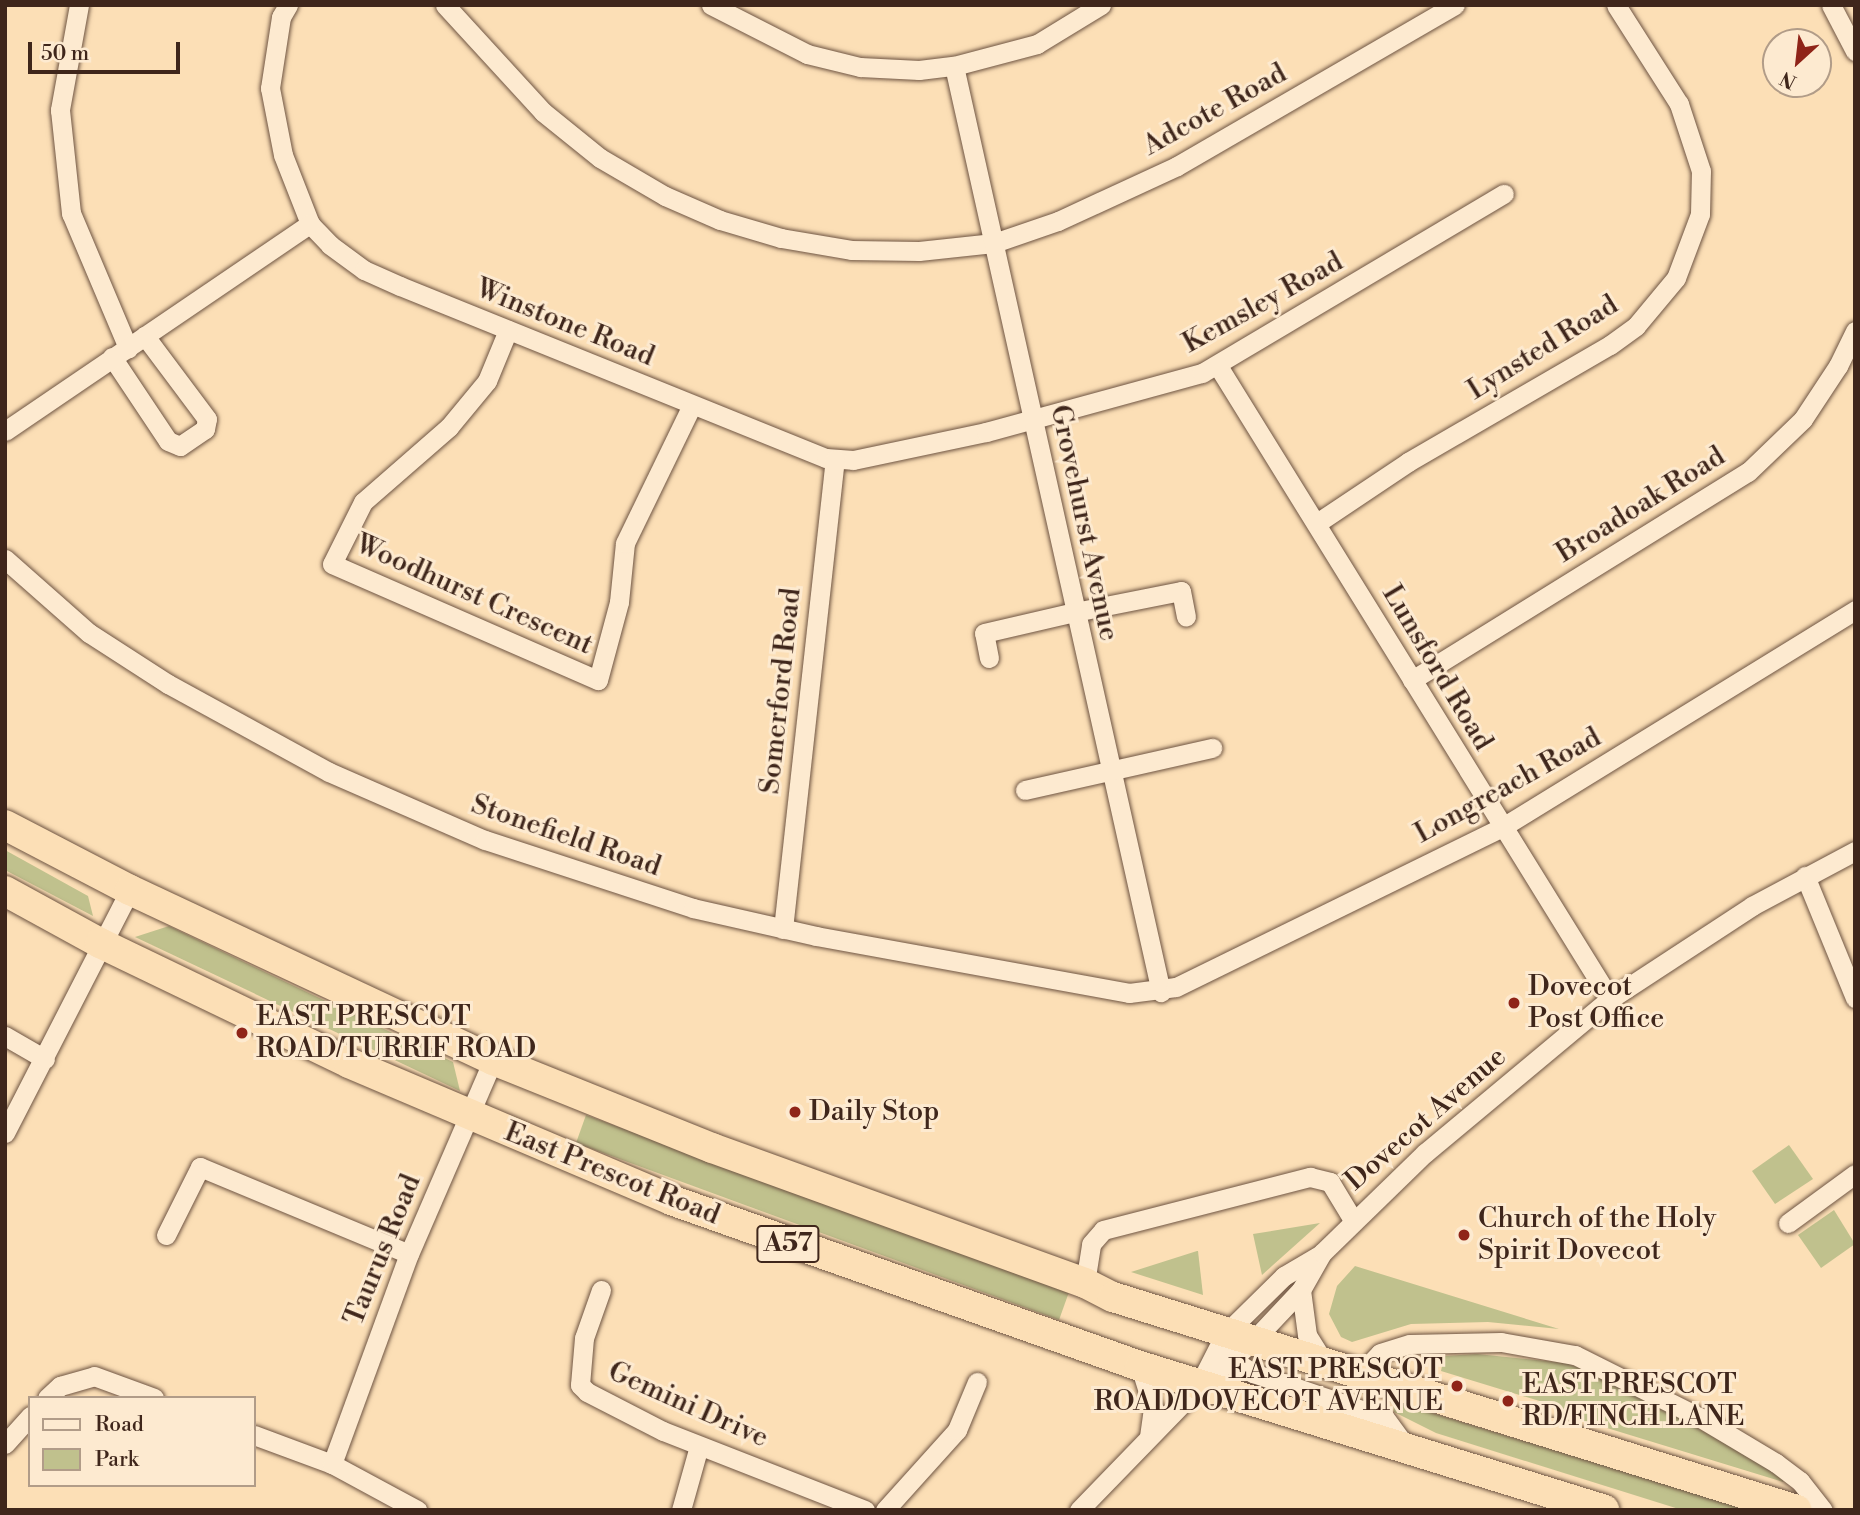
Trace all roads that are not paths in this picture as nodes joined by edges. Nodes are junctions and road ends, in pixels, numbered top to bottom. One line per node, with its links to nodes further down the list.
1 (79, 5): 17 (street)
2 (288, 5): 12 (street, Winstone Road)
3 (445, 5): 13 (street, Adcote Road)
4 (711, 5): 10 (street)
5 (1101, 5): 10 (street)
6 (1455, 5): 13 (street, Adcote Road)
7 (1616, 5): 23 (street, Lynsted Road)
8 (1831, 5): 9 (street)
9 (1855, 51)
10 (954, 66): 13 (street, Grovehurst Avenue)
11 (1504, 194): 18 (street, Kemsley Road)
12 (310, 224): 14 (street, Winstone Road); 16 (street)
13 (994, 243): 20 (street, Grovehurst Avenue)
14 (508, 330): 19 (street, Winstone Road); 19 (street, Woodhurst Crescent)
15 (1855, 331): 29 (street, Broadoak Road)
16 (145, 336): 17 (street); 17 (street)
17 (120, 352): 21 (street)
18 (1218, 366): 20 (street, Kemsley Road); 23 (street, Lunsford Road)
19 (692, 405): 22 (street, Winstone Road)
20 (1033, 421): 22 (street, Winstone Road); 26 (street, Grovehurst Avenue)
21 (5, 431)
22 (835, 460): 39 (street, Somerford Road)
23 (1317, 523): 29 (street, Lunsford Road)
24 (5, 559): 39 (street, Stonefield Road)
25 (1855, 610): 34 (street, Longreach Road)
26 (1075, 612): 27 (street); 28 (street); 31 (street, Grovehurst Avenue)
27 (1186, 617)
28 (989, 658)
29 (1412, 680): 34 (street, Lunsford Road)
30 (1212, 748): 31 (street)
31 (1111, 772): 32 (street); 41 (street, Grovehurst Avenue)
32 (1025, 790)
33 (5, 825): 37 (highway, A57)
34 (1502, 828): 41 (street, Longreach Road); 43 (street, Lunsford Road)
35 (1855, 851): 36 (street, Dovecot Avenue)
36 (1805, 876): 42 (street); 43 (street, Dovecot Avenue)
37 (130, 890): 40 (street); 46 (highway, A57)
38 (5, 891): 40 (highway, East Prescot Road / A57)
39 (783, 929): 41 (street, Stonefield Road)
40 (100, 943): 45 (street); 47 (highway, East Prescot Road / A57)
41 (1168, 989)
42 (1855, 998)
43 (1610, 999): 50 (street, Dovecot Avenue)
44 (5, 1036): 45 (street)
45 (45, 1059): 48 (street)
46 (493, 1060): 47 (street, Taurus Road); 55 (highway, A57)
47 (469, 1115): 54 (street, Taurus Road); 60 (highway, East Prescot Road / A57)
48 (5, 1133)
49 (1855, 1174): 51 (street)
50 (1353, 1220): 53 (street, Dovecot Avenue); 55 (street)
51 (1788, 1223)
52 (166, 1235): 54 (street)
53 (1322, 1253): 57 (street, Dovecot Avenue); 58 (street, Dovecot Avenue)
54 (409, 1254): 72 (street, Taurus Road)
55 (1085, 1283): 58 (highway, A57)
56 (601, 1290): 70 (street, Gemini Drive)
57 (1301, 1290): 58 (street, Dovecot Avenue); 59 (street)
58 (1237, 1345): 59 (highway, A57); 63 (street); 71 (street)
59 (1327, 1365): 61 (highway, A57)
60 (1140, 1366): 63 (highway, East Prescot Road / A57); 68 (street)
61 (1359, 1375): 79 (highway, A57); 80 (street)
62 (977, 1382): 76 (street)
63 (1199, 1385): 68 (street); 71 (highway, East Prescot Road / A57)
64 (49, 1396): 65 (street)
65 (149, 1396)
66 (28, 1418): 69 (street)
67 (256, 1436): 72 (street)
68 (1149, 1437): 77 (street)
69 (5, 1444)
70 (699, 1446): 74 (street); 75 (street, Gemini Drive)
71 (1408, 1450): 78 (highway, East Prescot Road / A57)
72 (332, 1464): 73 (street)
73 (417, 1510)
74 (681, 1510)
75 (865, 1510)
76 (885, 1510)
77 (1079, 1510)
78 (1604, 1510)
79 (1797, 1510)
80 (1823, 1510)

